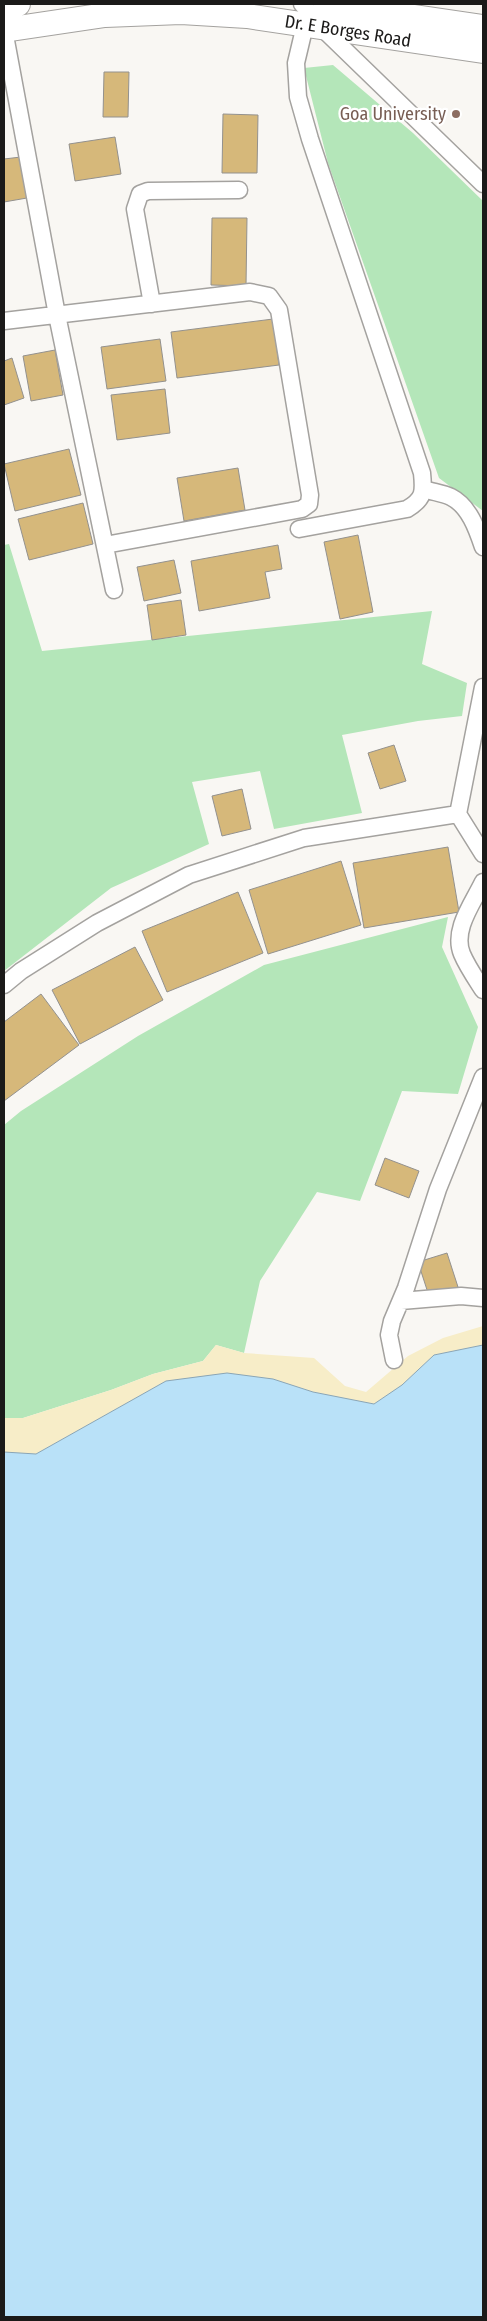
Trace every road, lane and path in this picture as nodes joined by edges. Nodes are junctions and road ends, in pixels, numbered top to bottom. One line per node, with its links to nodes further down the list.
1 (18, 4): 3 (main road)
2 (325, 4): 5 (main road, Dr. E Borges Road)
3 (4, 6)
4 (310, 19): 6 (main road, Dr. E Borges Road); 7 (main road, Dr. E Borges Road); 8 (street); 13 (street)
5 (483, 27)
6 (4, 30): 11 (street)
7 (483, 51)
8 (483, 184)
9 (239, 190): 10 (street)
10 (152, 304): 11 (street); 15 (street)
11 (57, 315): 12 (street); 15 (street)
12 (4, 321)
13 (424, 489): 14 (street); 16 (street)
14 (299, 529)
15 (105, 545): 17 (street)
16 (483, 546)
17 (114, 590)
18 (483, 687): 19 (street)
19 (458, 814): 20 (street); 22 (street)
20 (483, 854)
21 (483, 882): 23 (street)
22 (4, 985)
23 (483, 990)
24 (483, 1077): 26 (street)
25 (483, 1298): 26 (street)
26 (401, 1301): 27 (street)
27 (394, 1360)

